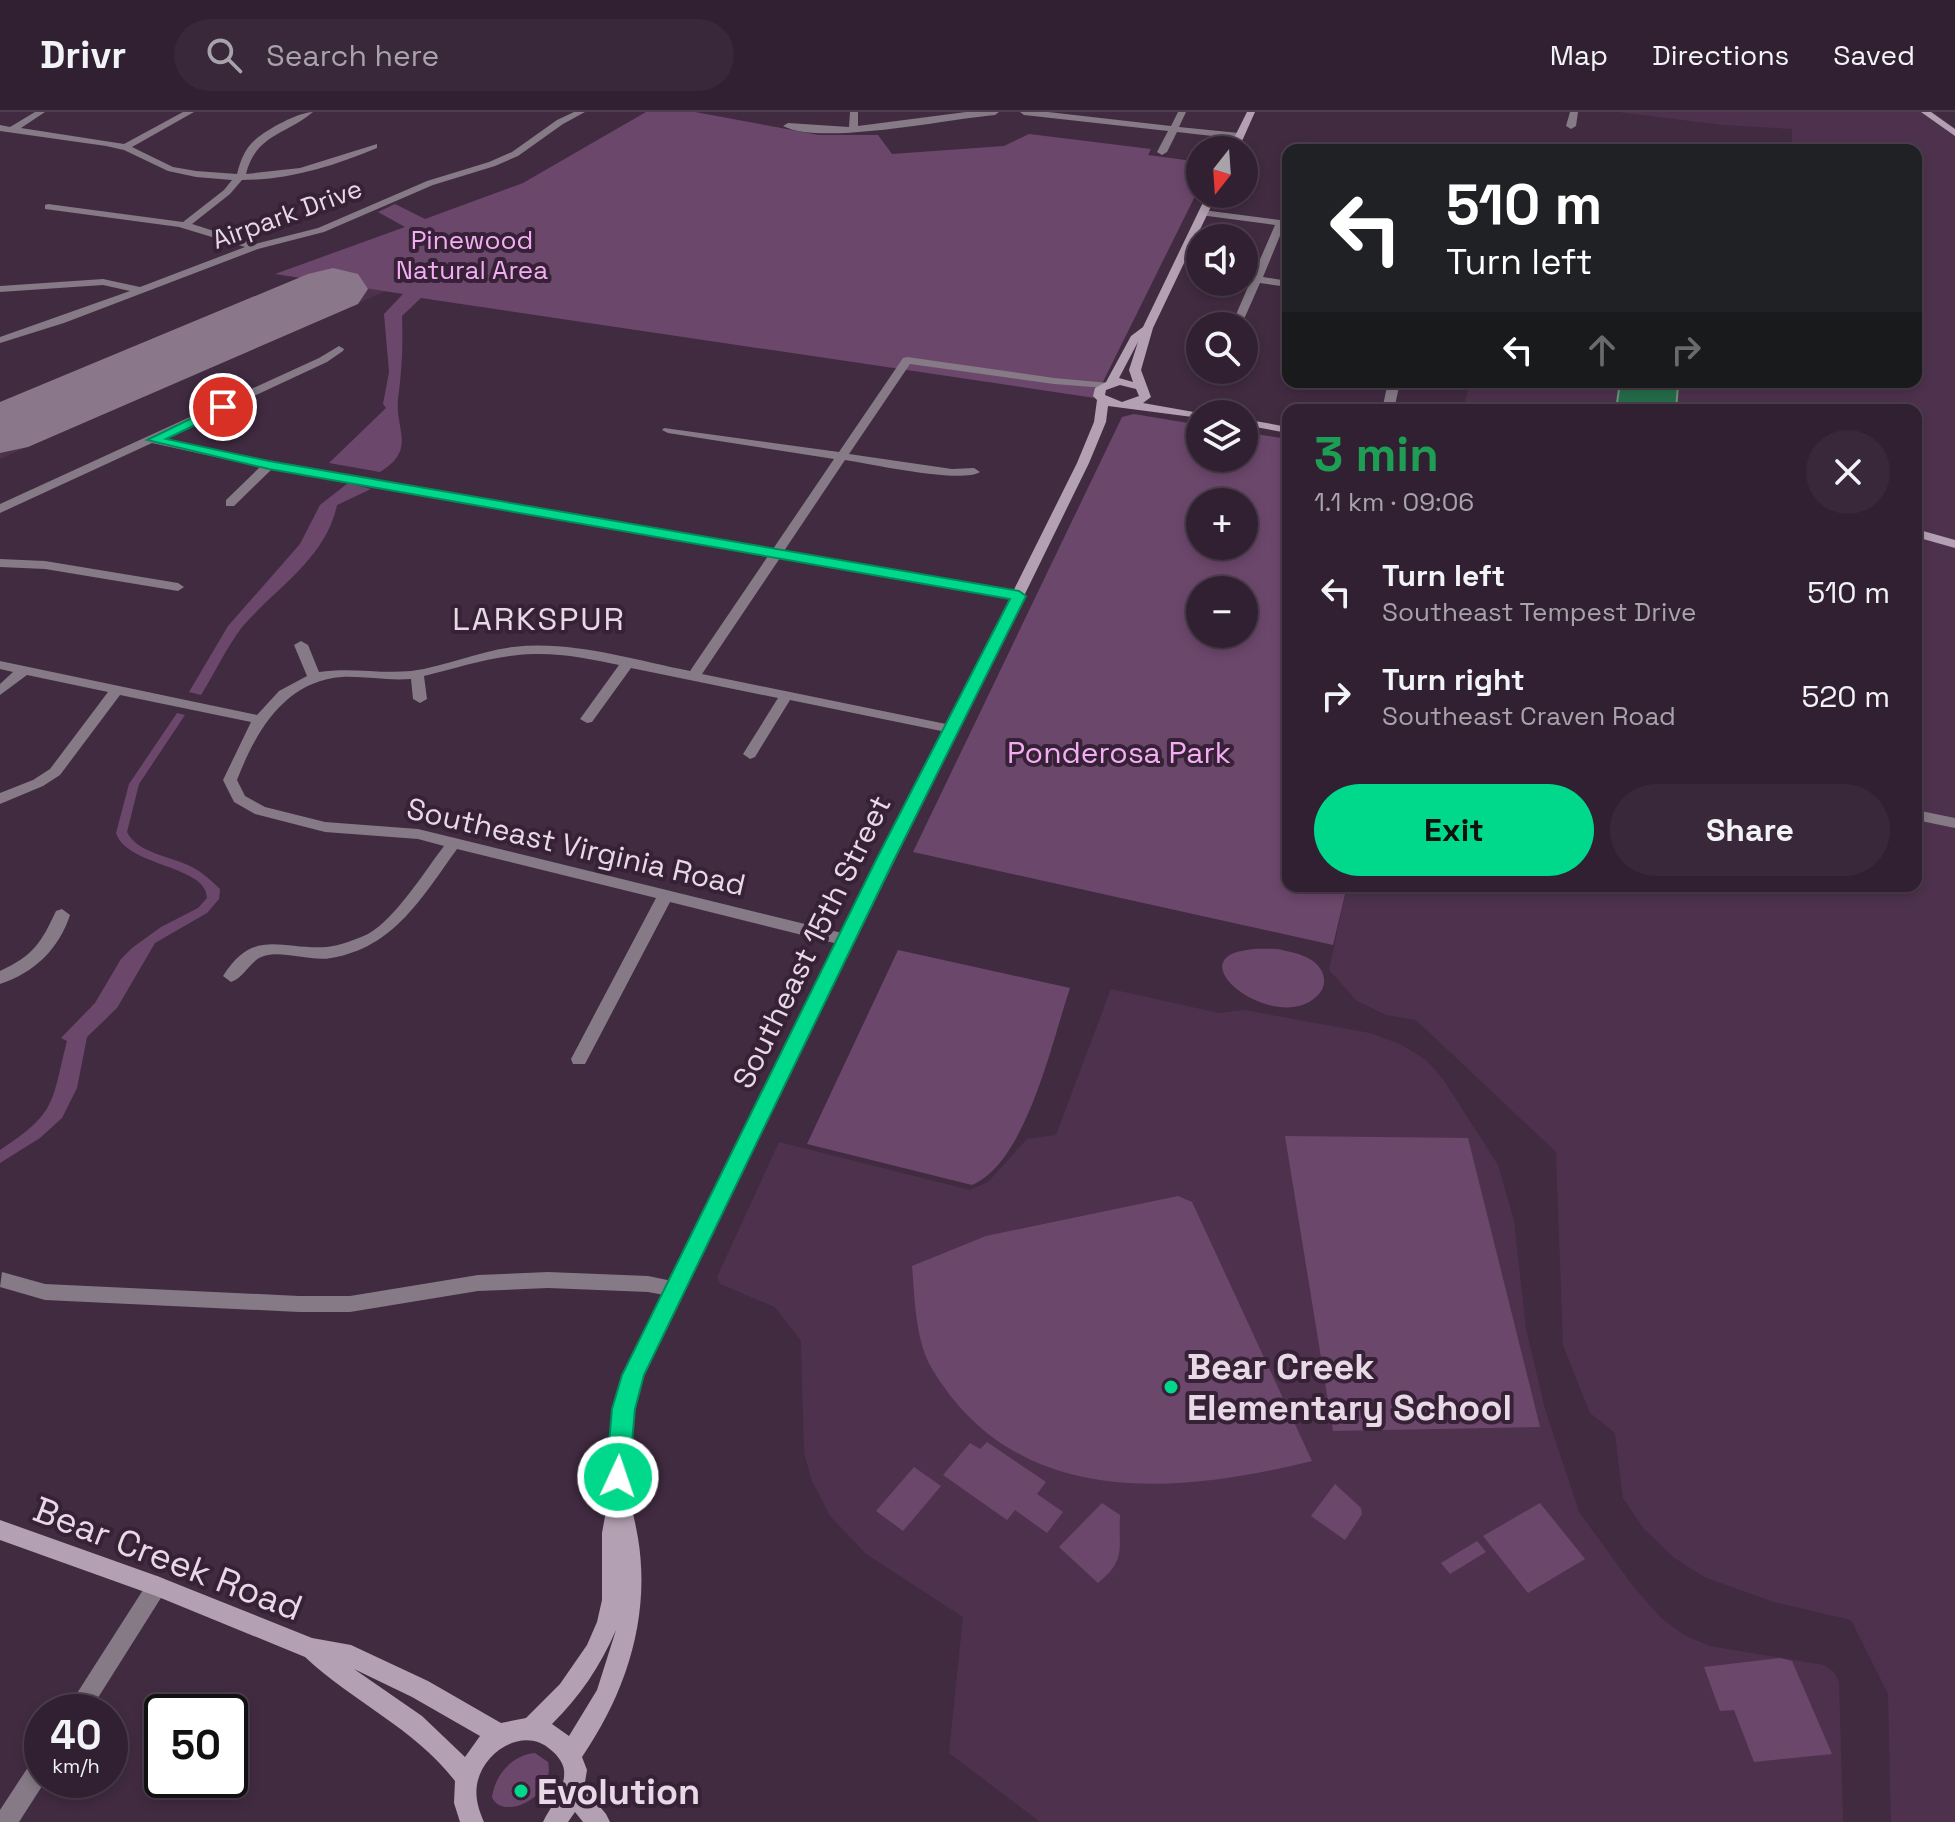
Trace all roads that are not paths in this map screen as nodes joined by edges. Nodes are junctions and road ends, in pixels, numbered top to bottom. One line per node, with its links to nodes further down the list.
1 (41, 112): 17 (street)
2 (190, 112): 24 (street)
3 (309, 112): 26 (street)
4 (581, 112): 33 (street, Airpark Drive)
5 (854, 112): 19 (street)
6 (995, 112): 12 (street)
7 (1024, 112): 13 (street)
8 (1182, 112): 18 (street)
9 (1251, 112): 21 (main road)
10 (1574, 112): 15 (street)
11 (1925, 112): 20 (main road)
12 (962, 113): 19 (street)
13 (1071, 114): 18 (street)
14 (788, 126): 19 (street)
15 (1571, 126)
16 (0, 128): 17 (street)
17 (12, 129): 22 (street); 24 (street)
18 (1173, 129): 21 (street); 25 (street)
19 (853, 130)
20 (1955, 133)
21 (1239, 136)
22 (0, 137)
23 (374, 146): 26 (street)
24 (125, 147): 26 (street)
25 (1162, 152)
26 (241, 175): 31 (street)
27 (48, 207): 31 (street)
28 (1205, 208): 29 (main road, Southeast 15th Street)
29 (1203, 213): 30 (street); 39 (main road, Southeast 15th Street)
30 (1282, 224)
31 (185, 225): 33 (street)
32 (1282, 230): 34 (street)
33 (254, 247): 38 (street, Airpark Drive)
34 (1258, 275)
35 (1258, 279): 36 (street)
36 (1282, 283)
37 (0, 289): 38 (street)
38 (140, 290): 40 (street, Airpark Drive)
39 (1148, 328): 42 (main road, Southeast 15th Street); 43 (main road, Southeast 15th Street)
40 (0, 340)
41 (339, 349): 51 (street)
42 (1143, 390): 43 (main road); 44 (main road); 45 (main road)
43 (1105, 391): 44 (main road); 47 (main road, Southeast 15th Street); 52 (street)
44 (1126, 405): 46 (main road); 47 (main road)
45 (1186, 409)
46 (1186, 413)
47 (1100, 422): 63 (main road, Southeast 15th Street)
48 (1258, 425): 49 (main road)
49 (1282, 429)
50 (668, 430): 52 (street)
51 (153, 440): 53 (street); 56 (street)
52 (842, 456): 54 (street); 60 (street)
53 (269, 465): 55 (street); 60 (street)
54 (974, 472)
55 (230, 503)
56 (0, 509)
57 (1922, 535): 59 (main road)
58 (1922, 541): 59 (main road)
59 (1955, 544)
60 (779, 554): 63 (street); 69 (street)
61 (0, 563): 62 (street)
62 (178, 587)
63 (1019, 596): 77 (main road, Southeast 15th Street)
64 (301, 645): 70 (street)
65 (627, 664): 68 (street); 69 (street); 76 (street)
66 (0, 665): 67 (street)
67 (24, 670): 71 (street); 72 (street)
68 (417, 675): 70 (street); 74 (street)
69 (693, 677): 73 (street)
70 (315, 679): 75 (street)
71 (0, 691)
72 (116, 691): 75 (street); 79 (street)
73 (786, 696): 77 (street); 78 (street)
74 (420, 699)
75 (257, 719): 82 (street, Southeast Virginia Road)
76 (587, 719)
77 (951, 729): 85 (main road, Southeast 15th Street)
78 (750, 754)
79 (0, 799)
80 (1922, 816): 81 (street)
81 (1955, 823)
82 (453, 844): 83 (street, Southeast Virginia Road); 86 (street)
83 (664, 898): 85 (street, Southeast Virginia Road); 88 (street)
84 (62, 915): 87 (street)
85 (846, 940): 90 (main road, Southeast 15th Street)
86 (231, 976)
87 (0, 978)
88 (579, 1059)
89 (2, 1280): 90 (street)
90 (675, 1289): 91 (main road, Southeast 15th Street)
91 (618, 1500): 96 (main road, Southeast 15th Street); 98 (main road, Southeast 15th Street)
92 (0, 1530): 93 (main road, Bear Creek Road)
93 (157, 1586): 94 (main road, Bear Creek Road); 95 (street)
94 (312, 1649): 97 (main road, Bear Creek Road); 99 (main road, Bear Creek Road)
95 (88, 1694)
96 (532, 1728): 97 (main road); 98 (main road)
97 (500, 1735): 99 (main road)
98 (571, 1753): 100 (main road)
99 (466, 1777): 102 (main road)
100 (573, 1792): 104 (main road); 105 (main road)
101 (24, 1794): 103 (street)
102 (470, 1821)
103 (6, 1822)
104 (555, 1822)
105 (598, 1822)

